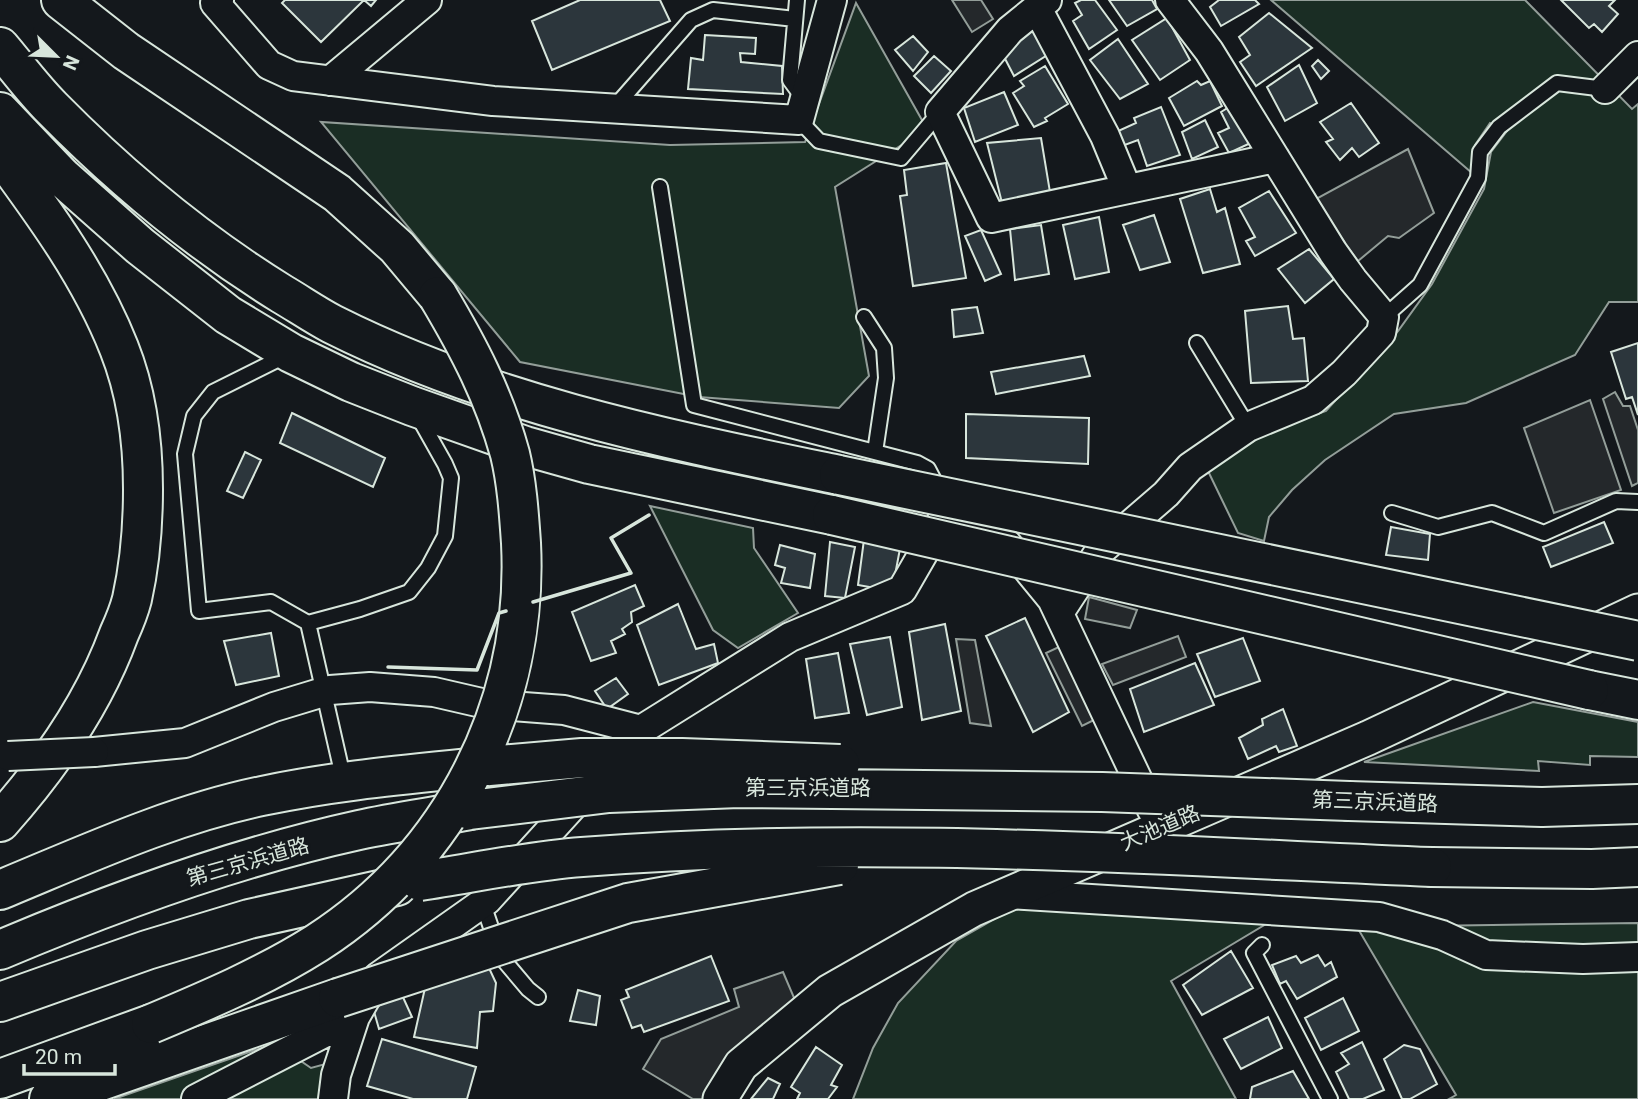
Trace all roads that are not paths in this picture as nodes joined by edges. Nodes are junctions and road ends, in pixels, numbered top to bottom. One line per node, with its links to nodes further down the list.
1 (61, 0): 55 (highway, bridge)
2 (219, 0): 11 (street)
3 (427, 0): 11 (street)
4 (797, 0): 8 (lane)
5 (831, 0): 14 (street)
6 (1170, 0): 18 (street)
7 (1042, 4): 16 (street); 20 (street)
8 (795, 19): 13 (lane); 14 (lane)
9 (0, 47): 34 (highway, bridge)
10 (1638, 56): 12 (street)
11 (330, 81): 13 (street)
12 (1605, 89): 22 (lane)
13 (612, 109): 14 (street)
14 (802, 110): 16 (lane)
15 (0, 112): 24 (highway)
16 (940, 112): 20 (street)
17 (0, 153): 42 (highway)
18 (1275, 158): 20 (street); 22 (street)
19 (660, 187): 27 (lane)
20 (1128, 189)
21 (864, 317): 27 (lane)
22 (1384, 317): 26 (street)
23 (1197, 343): 26 (lane)
24 (291, 353): 25 (highway); 33 (lane)
25 (412, 406): 33 (lane); 36 (highway, bridge)
26 (1248, 427): 32 (street)
27 (876, 452): 30 (lane)
28 (1638, 502): 29 (lane)
29 (1392, 513)
30 (943, 519): 32 (street); 37 (street)
31 (1638, 611): 43 (street, 大池道路)
32 (1059, 613): 43 (street)
33 (308, 623): 35 (lane)
34 (1638, 641)
35 (324, 692): 37 (street); 38 (street, bridge); 39 (lane)
36 (1638, 700)
37 (640, 730): 48 (street)
38 (4, 757)
39 (344, 782): 40 (highway, bridge); 46 (highway)
40 (1102, 792): 41 (highway, 第三京浜道路, bridge); 50 (highway, 第三京浜道路, bridge)
41 (1638, 804)
42 (0, 822)
43 (1160, 828): 47 (street, 大池道路)
44 (944, 846): 45 (highway, bridge); 53 (highway, bridge); 54 (highway, bridge)
45 (1638, 867)
46 (0, 890)
47 (1010, 894): 51 (street); 59 (street, 大池道路)
48 (483, 904): 52 (lane); 54 (street)
49 (1262, 946): 60 (lane)
50 (0, 950)
51 (1638, 957)
52 (538, 997)
53 (0, 1003)
54 (346, 1007): 56 (highway); 57 (street); 58 (street)
55 (0, 1079)
56 (49, 1099)
57 (196, 1099)
58 (333, 1099)
59 (720, 1099)
60 (1329, 1099)

